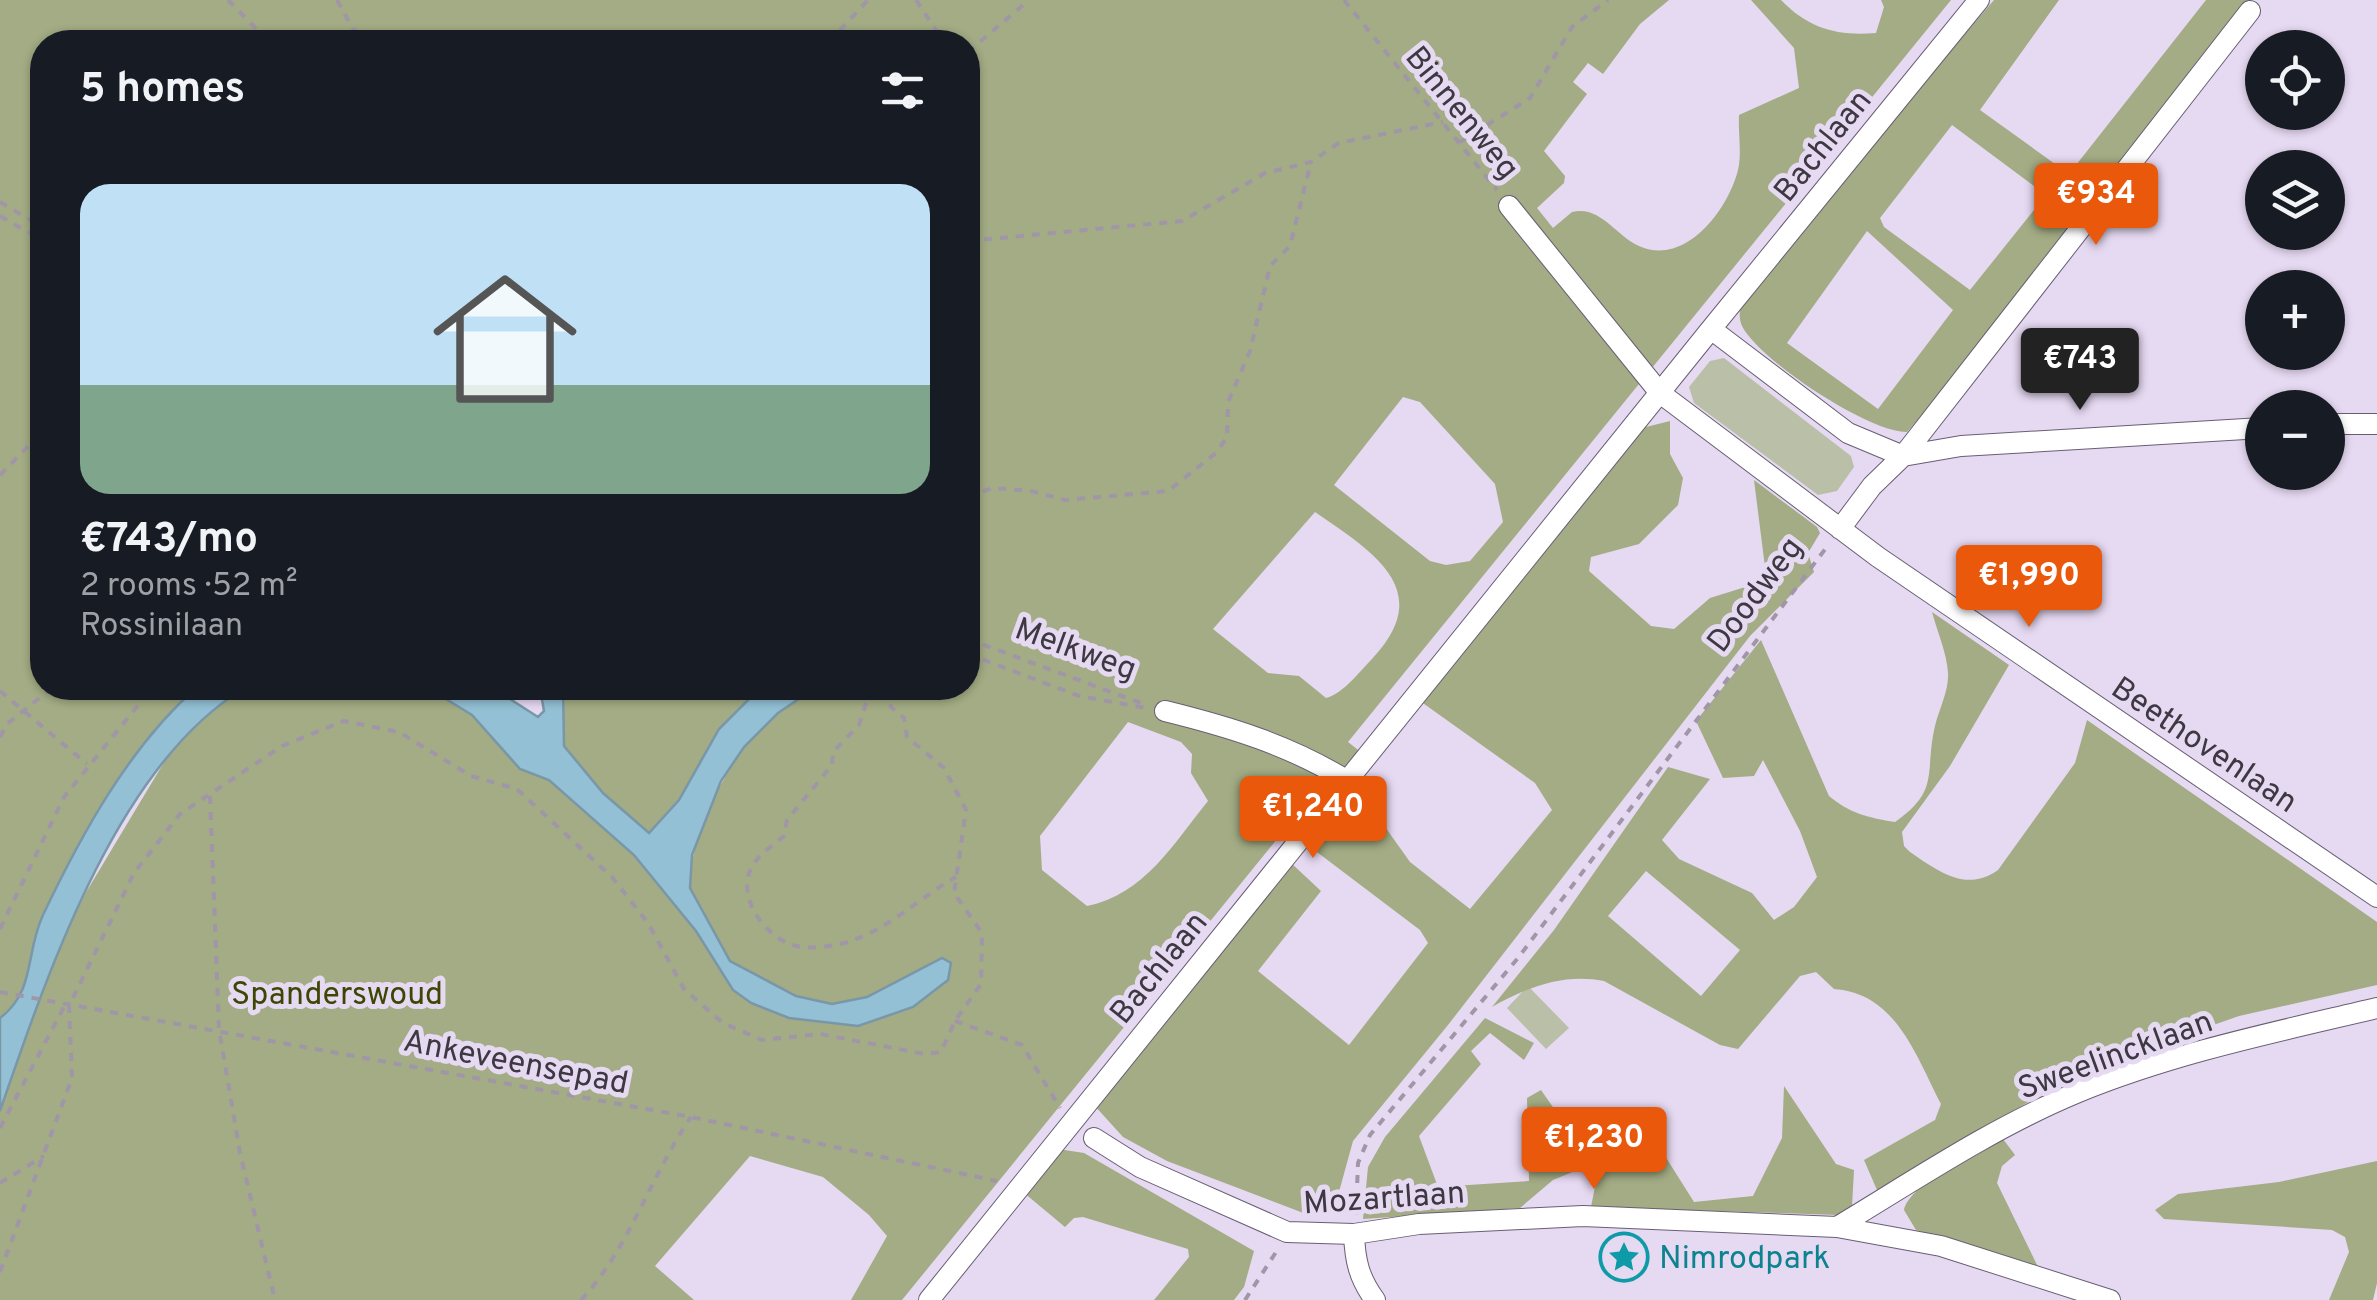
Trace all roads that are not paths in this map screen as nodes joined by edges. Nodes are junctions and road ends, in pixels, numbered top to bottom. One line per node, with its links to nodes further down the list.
1 (1979, 0): 4 (street, Bachlaan)
2 (2250, 10): 9 (street, Doodweg)
3 (1509, 206): 5 (street, Beethovenlaan)
4 (1711, 328): 5 (street); 9 (street)
5 (1660, 393): 10 (street, Beethovenlaan); 12 (street, Bachlaan)
6 (2345, 424): 7 (street)
7 (2377, 424)
8 (2245, 429): 9 (street)
9 (1903, 456): 10 (street, Doodweg)
10 (1840, 529): 13 (street, Beethovenlaan)
11 (1165, 711): 12 (street, Melkweg)
12 (1346, 780): 18 (street, Bachlaan)
13 (2377, 897)
14 (2377, 1008): 16 (street, Sweelincklaan)
15 (1094, 1138): 17 (street, Mozartlaan)
16 (1837, 1227): 17 (street, Mozartlaan); 20 (street, Mozartlaan)
17 (1354, 1234): 19 (street)
18 (930, 1300)
19 (1375, 1300)
20 (2110, 1300)

